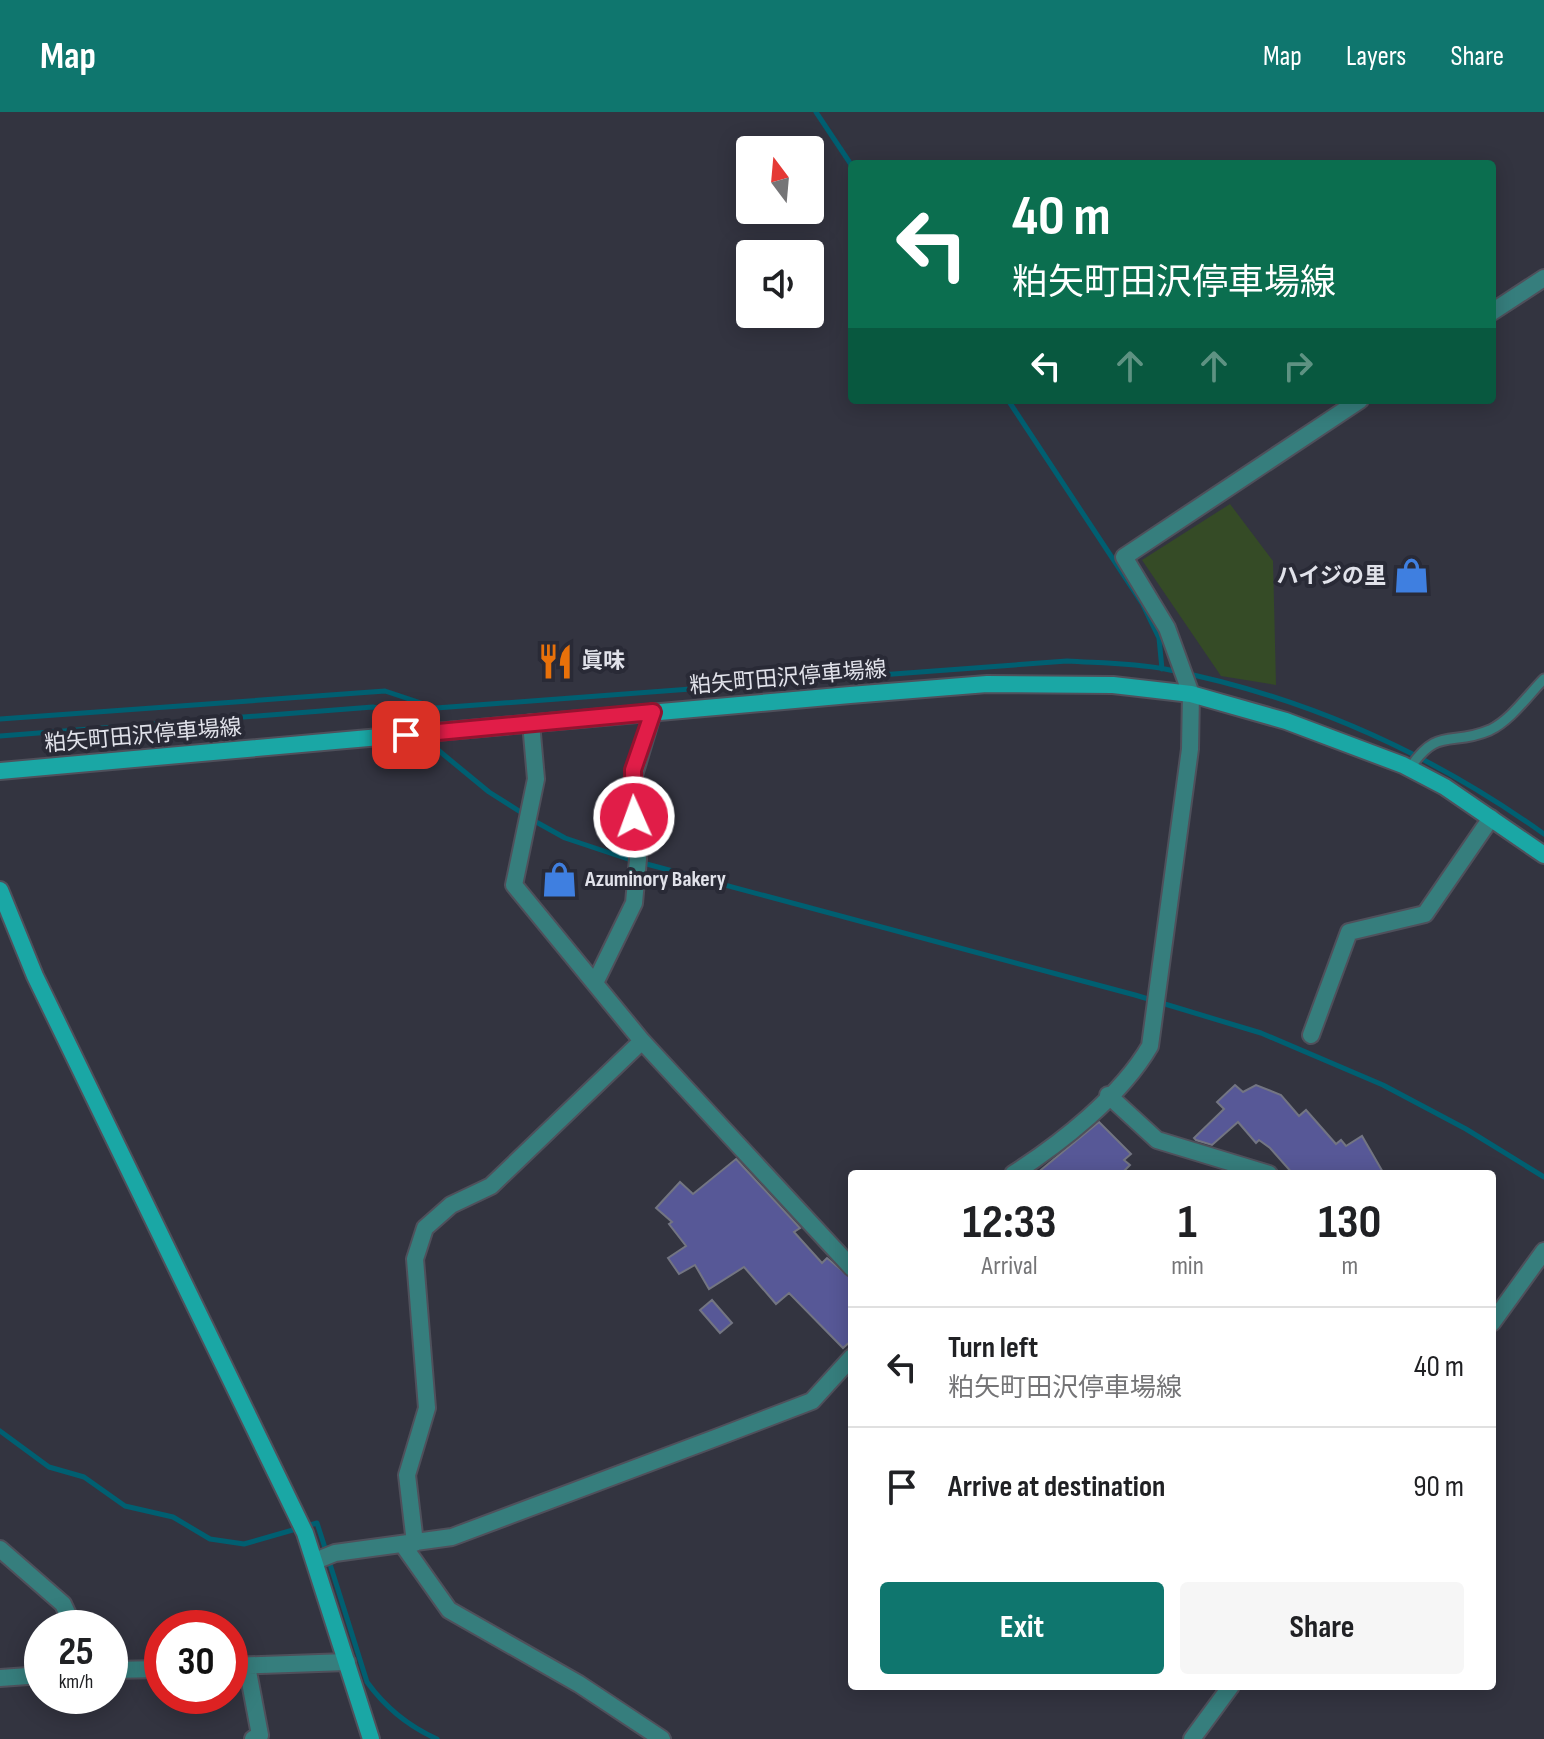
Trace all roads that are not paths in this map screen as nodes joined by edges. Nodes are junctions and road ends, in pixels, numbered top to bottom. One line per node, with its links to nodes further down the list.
1 (1544, 278): 2 (street)
2 (1496, 309)
3 (1354, 404): 5 (street)
4 (1544, 679): 8 (lane)
5 (1191, 694): 6 (main road, 粕矢町田沢停車場線); 8 (main road, 粕矢町田沢停車場線); 16 (street)
6 (653, 712): 7 (main road, 粕矢町田沢停車場線); 13 (street)
7 (531, 723): 9 (main road, 粕矢町田沢停車場線); 13 (street)
8 (1410, 768): 10 (main road, 粕矢町田沢停車場線)
9 (0, 771)
10 (1491, 818): 11 (main road, 粕矢町田沢停車場線); 14 (street)
11 (1544, 855)
12 (0, 890): 25 (main road)
13 (595, 983): 15 (street)
14 (1311, 1035)
15 (642, 1041): 20 (street); 23 (street)
16 (1108, 1095): 17 (street); 18 (street)
17 (1019, 1170)
18 (1256, 1170)
19 (1544, 1251): 21 (street)
20 (848, 1264)
21 (1496, 1317)
22 (848, 1361): 23 (street)
23 (409, 1544): 25 (street); 35 (street)
24 (0, 1549): 26 (street)
25 (324, 1557): 27 (main road)
26 (66, 1610)
27 (347, 1662): 28 (street); 34 (main road)
28 (248, 1666)
29 (248, 1671): 33 (street)
30 (24, 1676): 31 (street)
31 (0, 1678)
32 (1228, 1690): 36 (street)
33 (253, 1739)
34 (371, 1739)
35 (662, 1739)
36 (1192, 1739)

